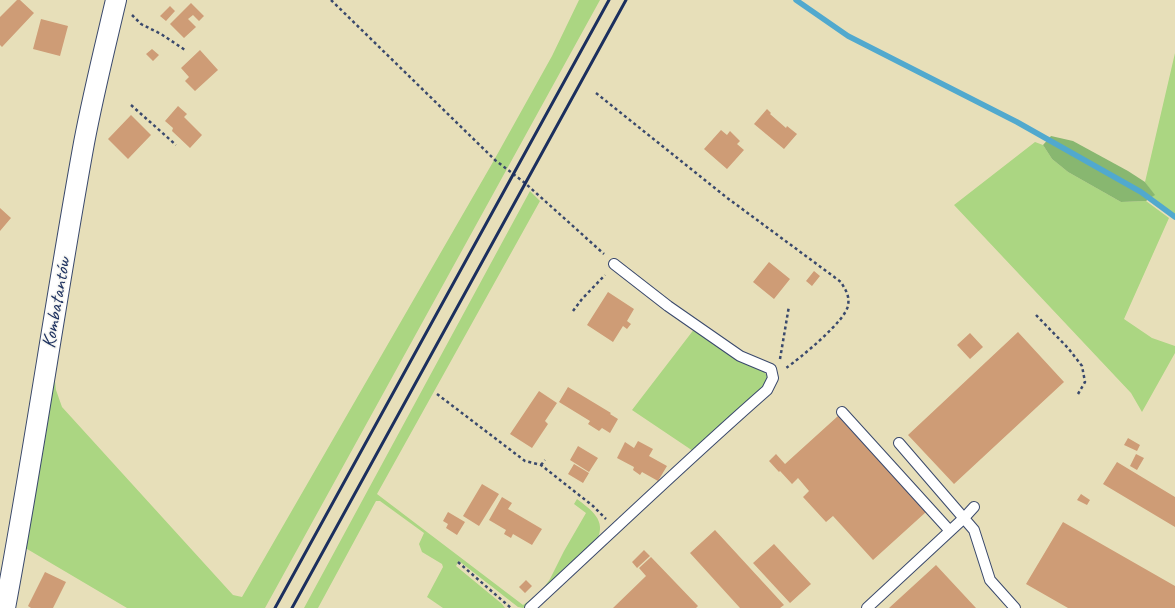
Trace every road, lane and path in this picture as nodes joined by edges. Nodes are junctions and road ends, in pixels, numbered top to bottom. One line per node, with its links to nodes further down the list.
1 (331, 0): 7 (path)
2 (115, 4): 3 (path); 23 (street, Kombatantów)
3 (185, 50)
4 (596, 93): 11 (path)
5 (131, 104): 6 (path)
6 (176, 145)
7 (612, 267): 9 (path); 11 (lane)
8 (789, 306): 11 (path)
9 (573, 311)
10 (1036, 315): 13 (path)
11 (773, 378): 20 (lane)
12 (437, 394): 17 (path)
13 (1078, 394)
14 (842, 412): 21 (lane)
15 (899, 443): 19 (lane)
16 (545, 460): 17 (path)
17 (541, 465): 20 (path)
18 (974, 507): 19 (lane)
19 (964, 518): 21 (lane); 27 (lane)
20 (616, 529): 25 (lane)
21 (950, 530): 26 (lane)
22 (458, 562): 24 (path)
23 (5, 608)
24 (511, 608)
25 (530, 608)
26 (867, 608)
27 (1015, 608)

